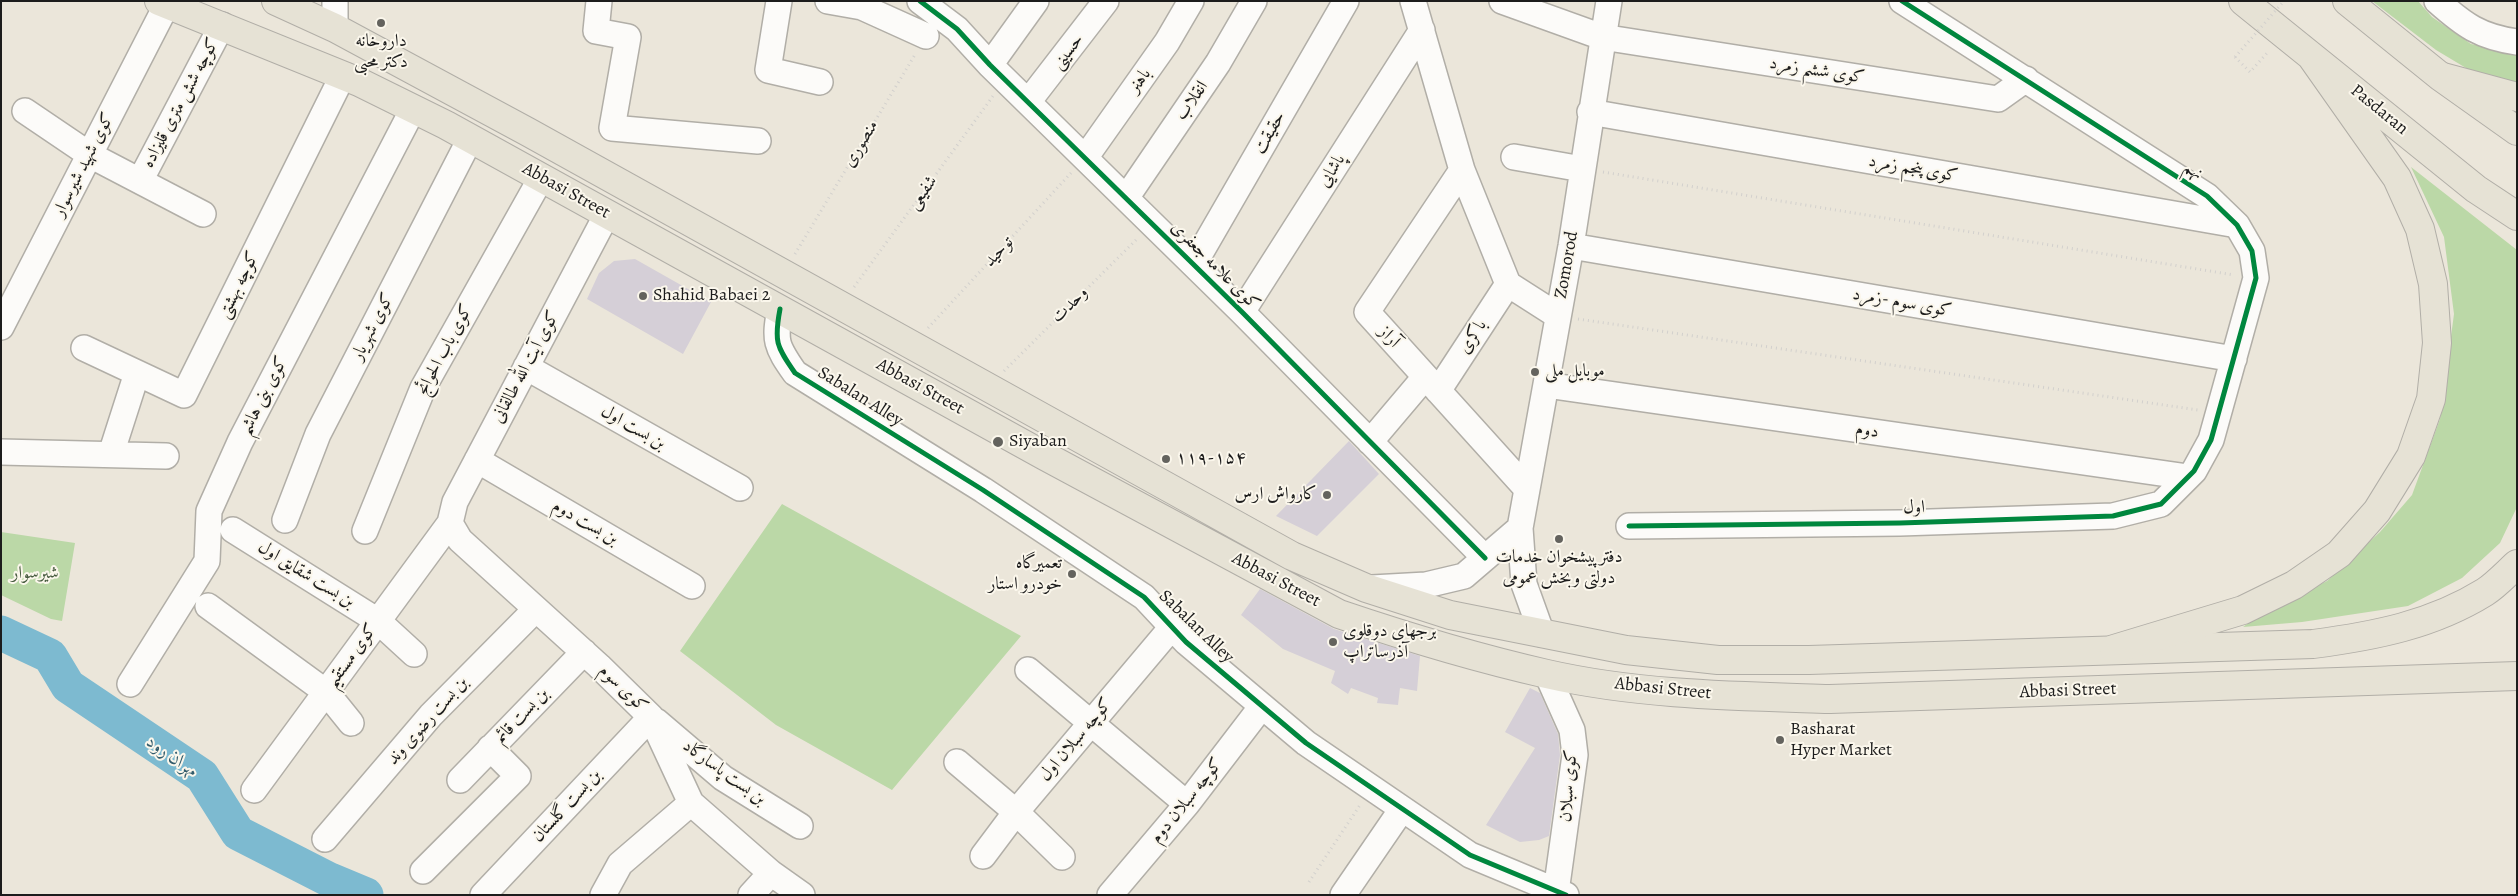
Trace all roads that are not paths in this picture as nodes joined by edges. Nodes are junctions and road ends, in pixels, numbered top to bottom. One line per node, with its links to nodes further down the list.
1 (276, 1): 21 (main road, Abbasi Street)
2 (335, 1): 21 (street)
3 (599, 1): 40 (street)
4 (778, 1): 31 (street)
5 (828, 1): 23 (street)
6 (1036, 1): 27 (street)
7 (1106, 1): 33 (street, حسینی)
8 (1191, 1): 43 (street, باهنر)
9 (1254, 1): 49 (street, انقلاب)
10 (1346, 1): 55 (street, حقیقت)
11 (1413, 1): 22 (street)
12 (1502, 1): 24 (street, کوی ششم زمرد)
13 (1609, 1): 24 (street, Zomorod)
14 (1902, 1): 30 (street, نهم)
15 (2243, 1): 26 (main road, Pasdaran)
16 (2347, 1): 29 (main road)
17 (2437, 1): 25 (street)
18 (163, 3): 20 (main road, Abbasi Street); 41 (street, کوی شهید شیرسوار)
19 (928, 4): 27 (street, کوی علامه جعفری)
20 (222, 25): 28 (main road, Abbasi Street); 48 (street, کوچه شش متری قلیزاده)
21 (335, 28): 38 (main road, Abbasi Street)
22 (1422, 30): 46 (street); 58 (street, پاشایی)
23 (926, 36)
24 (1602, 37): 30 (street, کوی ششم زمرد); 36 (street, Zomorod)
25 (2517, 42)
26 (2311, 56): 52 (main road, Pasdaran); 92 (main road)
27 (998, 72): 33 (street, کوی علامه جعفری)
28 (343, 75): 34 (main road, Abbasi Street); 64 (street, کوچه بهشتی)
29 (2441, 77): 32 (main road); 37 (main road)
30 (2026, 79): 53 (street, نهم)
31 (820, 82)
32 (2517, 97)
33 (1028, 102): 43 (street, کوی علامه جعفری)
34 (414, 109): 39 (main road, Abbasi Street); 98 (street, کوی بنی هاشم)
35 (25, 111): 41 (street)
36 (1590, 112): 45 (street, Zomorod); 53 (street, کوی پنجم زمرد)
37 (2517, 131)
38 (528, 132): 44 (main road); 67 (main road, Abbasi Street)
39 (470, 138): 44 (main road, Abbasi Street); 77 (street, کوی شهریار)
40 (758, 141)
41 (90, 155): 48 (street); 60 (street, کوی شهید شیرسوار)
42 (1514, 157): 45 (street)
43 (1085, 158): 49 (street, کوی علامه جعفری)
44 (510, 160): 47 (main road, Abbasi Street)
45 (1582, 169): 54 (street, Zomorod)
46 (1462, 170): 56 (street); 65 (street, آراز)
47 (541, 178): 51 (main road, Abbasi Street); 82 (street, کوی باب الحوائج)
48 (140, 181): 50 (street)
49 (1126, 198): 55 (street, کوی علامه جعفری)
50 (203, 214)
51 (607, 214): 57 (main road, Abbasi Street); 63 (street, کوی آیت الله طالقانی)
52 (2517, 216)
53 (2236, 225): 62 (street, نهم)
54 (1571, 246): 59 (street, Zomorod); 62 (street, کوی سوم -زمرد)
55 (1194, 264): 58 (street, کوی علامه جعفری)
56 (1508, 284): 59 (street); 65 (street, باکری)
57 (780, 309): 72 (main road, Abbasi Street); 90 (street, Sabalan Alley)
58 (1242, 312): 68 (street, کوی علامه جعفری)
59 (1558, 316): 66 (street, Zomorod)
60 (1, 327)
61 (84, 348): 64 (street, کوچه بهشتی)
62 (2234, 359): 74 (street, نهم)
63 (526, 367): 73 (street, کوی آیت الله طالقانی); 75 (street, بن بست اول)
64 (138, 373): 70 (street)
65 (1432, 384): 68 (street, باکری); 76 (street, آراز)
66 (1546, 385): 74 (street, دوم); 76 (street, Zomorod)
67 (1061, 427): 72 (main road); 86 (main road, Abbasi Street)
68 (1370, 442): 83 (street, کوی علامه جعفری)
69 (1, 452): 70 (street)
70 (111, 454): 71 (street)
71 (166, 456)
72 (1045, 456): 96 (main road, Abbasi Street)
73 (477, 460): 78 (street, کوی آیت الله طالقانی); 85 (street, بن بست دوم)
74 (2188, 477): 79 (street, اول)
75 (740, 488)
76 (1527, 489): 80 (street, Zomorod)
77 (285, 520)
78 (450, 523): 88 (street, کوی سوم); 89 (street, کوی مستقیم)
79 (1629, 526)
80 (1520, 528): 83 (street); 91 (street, Zomorod)
81 (233, 530): 89 (street, بن بست شقایق اول)
82 (365, 531)
83 (1485, 558): 86 (street)
84 (2517, 564): 92 (main road, Abbasi Street)
85 (692, 586)
86 (1366, 588): 91 (main road, Abbasi Street)
87 (208, 606): 99 (street)
88 (536, 609): 93 (street, کوی سوم); 113 (street, بن بست رضوی وند)
89 (378, 621): 94 (street, بن بست شقایق اول); 99 (street, کوی مستقیم)
90 (1172, 627): 100 (street, Sabalan Alley); 102 (street, کوچه سبلان اول)
91 (1542, 634): 92 (main road, Abbasi Street)
92 (2114, 649)
93 (584, 652): 101 (street, کوی سوم); 104 (street, بن بست قائم)
94 (414, 654)
95 (1028, 670): 102 (street)
96 (1547, 674): 97 (main road, Abbasi Street); 118 (street, کوی سبلان)
97 (2517, 676)
98 (130, 684)
99 (326, 692): 103 (street); 107 (street, کوی مستقیم)
100 (1262, 706): 109 (street, کوچه سبلان دوم); 110 (street, Sabalan Alley)
101 (651, 717): 108 (street, کوی سوم); 112 (street, بن بست پاسارگاد); 119 (street, بن بست گلستان)
102 (1092, 722): 109 (street); 111 (street, کوچه سبلان اول)
103 (351, 723)
104 (490, 748): 106 (street, بن بست قائم); 116 (street)
105 (957, 762): 111 (street)
106 (460, 780)
107 (254, 790)
108 (691, 803): 117 (street, کوی سوم); 120 (street)
109 (1187, 804): 123 (street, کوچه سبلان دوم)
110 (1402, 809): 118 (street, Sabalan Alley); 124 (street)
111 (1016, 812): 114 (street, کوچه سبلان اول); 115 (street)
112 (800, 826)
113 (325, 839)
114 (983, 856)
115 (1062, 857)
116 (423, 871)
117 (770, 873): 121 (street); 122 (street)
118 (1561, 894)
119 (484, 895)
120 (603, 895)
121 (751, 895)
122 (802, 895)
123 (1110, 895)
124 (1343, 895)

